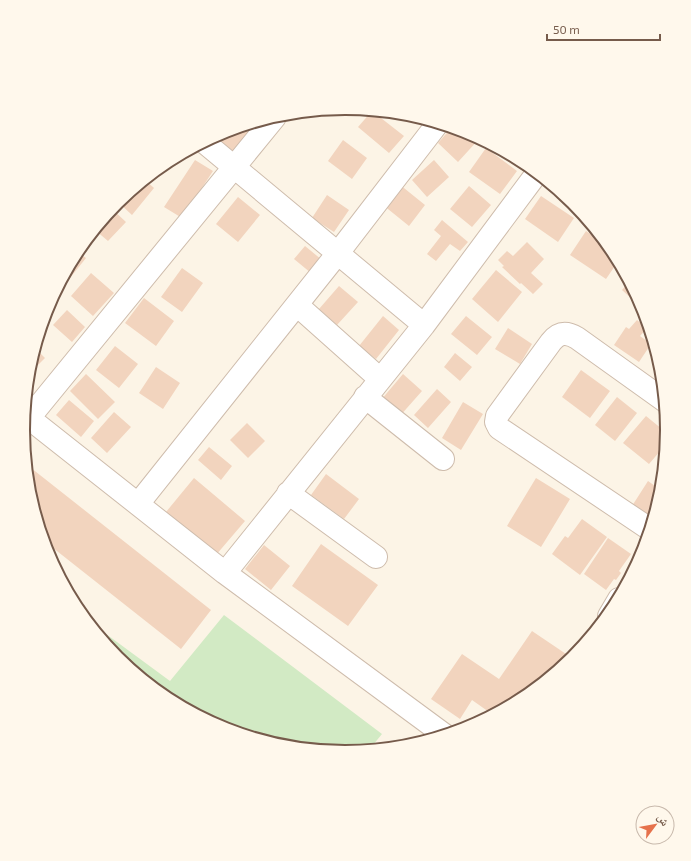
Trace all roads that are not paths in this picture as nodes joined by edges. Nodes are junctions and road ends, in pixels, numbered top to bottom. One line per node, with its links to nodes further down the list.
1 (268, 125): 4 (street)
2 (434, 128): 6 (street)
3 (209, 146): 4 (street)
4 (234, 166): 6 (street); 12 (street)
5 (534, 177): 8 (street)
6 (338, 253): 7 (street); 8 (street)
7 (297, 305): 9 (street); 16 (street)
8 (424, 325): 9 (street)
9 (380, 379): 11 (street)
10 (659, 396): 17 (street)
11 (365, 397): 14 (street); 15 (street)
12 (31, 411)
13 (31, 419): 16 (street)
14 (443, 459)
15 (288, 494): 18 (street); 19 (street)
16 (138, 504): 19 (street)
17 (646, 526)
18 (376, 557)
19 (225, 573): 20 (street)
20 (440, 731)

